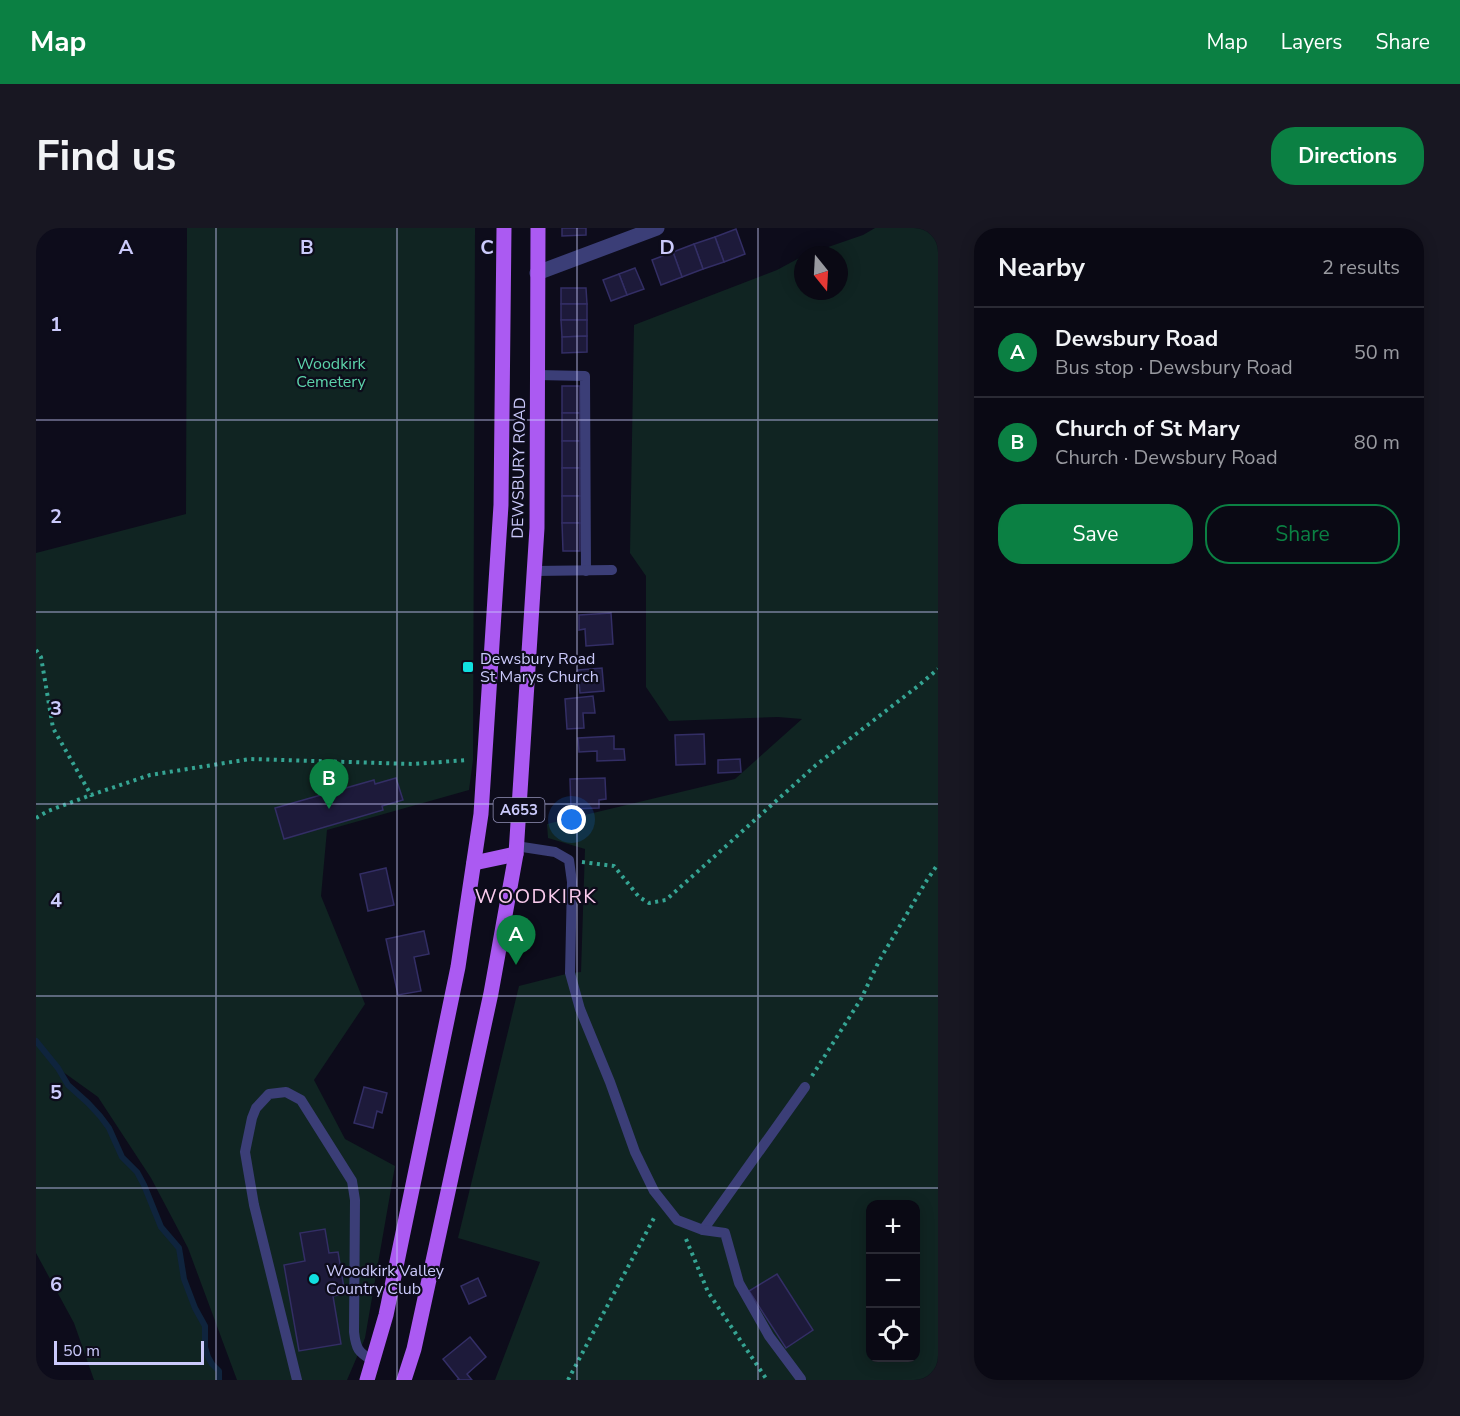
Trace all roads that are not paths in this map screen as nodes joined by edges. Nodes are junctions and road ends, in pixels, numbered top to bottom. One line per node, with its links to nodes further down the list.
1 (504, 228): 10 (main road, DEWSBURY ROAD / A653)
2 (538, 228): 4 (main road, DEWSBURY ROAD / A653)
3 (657, 228): 4 (street)
4 (537, 273): 5 (main road, DEWSBURY ROAD / A653)
5 (537, 375): 7 (main road, DEWSBURY ROAD / A653); 8 (lane)
6 (612, 570): 8 (lane)
7 (534, 571): 8 (lane); 9 (main road, DEWSBURY ROAD / A653)
8 (586, 571)
9 (516, 850): 10 (main road); 12 (lane); 17 (main road, DEWSBURY ROAD / A653)
10 (474, 863): 13 (main road, DEWSBURY ROAD / A653)
11 (805, 1087): 12 (lane)
12 (703, 1230): 14 (lane)
13 (373, 1361): 15 (lane); 16 (main road, DEWSBURY ROAD / A653)
14 (801, 1379)
15 (297, 1380)
16 (367, 1380)
17 (404, 1380)

